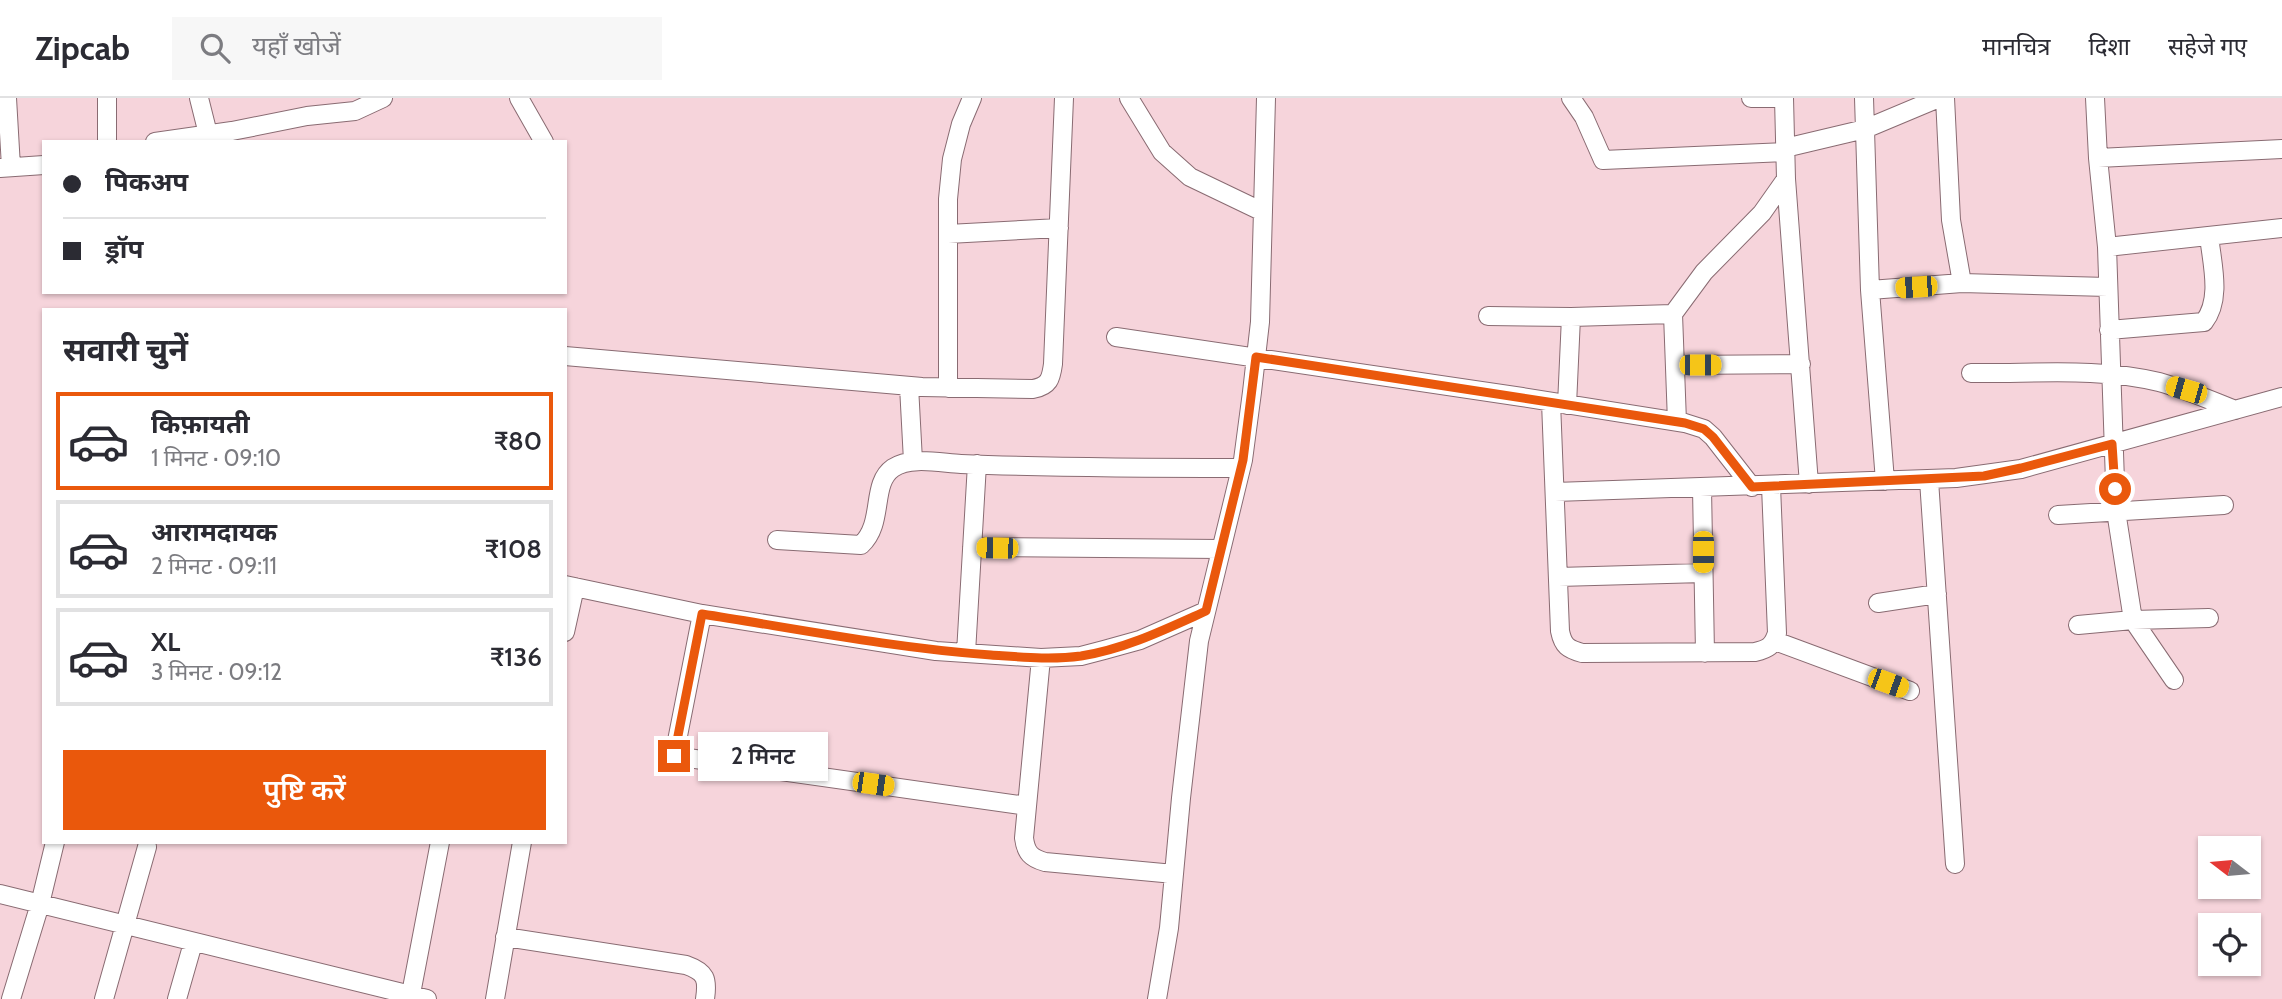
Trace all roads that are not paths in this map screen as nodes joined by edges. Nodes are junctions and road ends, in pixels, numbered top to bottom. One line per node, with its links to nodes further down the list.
1 (7, 98): 26 (street)
2 (107, 98): 19 (street)
3 (200, 98): 18 (street)
4 (383, 98): 18 (street)
5 (519, 98): 21 (street)
6 (1064, 98): 29 (street)
7 (1129, 98): 28 (street)
8 (1266, 98): 28 (street)
9 (1572, 98): 23 (street)
10 (1751, 98): 11 (street)
11 (1784, 98): 23 (street)
12 (1864, 98): 17 (street)
13 (1939, 98): 17 (street)
14 (1945, 98): 34 (street)
15 (2095, 98): 24 (street)
16 (967, 101): 31 (street)
17 (1865, 129): 23 (street); 36 (street)
18 (208, 134): 20 (street)
19 (107, 140)
20 (168, 140)
21 (543, 140)
22 (2282, 149): 24 (street)
23 (1785, 150): 27 (street)
24 (2098, 159): 33 (street)
25 (42, 165): 26 (street)
26 (6, 167)
27 (1786, 179): 37 (street); 44 (street)
28 (1263, 212): 43 (street)
29 (1059, 228): 31 (street); 49 (street)
30 (2282, 228): 32 (street)
31 (948, 234): 49 (street)
32 (2209, 236): 33 (street); 40 (street)
33 (2107, 247): 35 (street)
34 (1962, 283): 35 (street); 36 (street)
35 (2108, 287): 40 (street)
36 (1870, 290): 59 (street)
37 (1673, 314): 39 (street); 45 (street)
38 (1488, 316): 39 (street)
39 (1571, 317): 51 (street)
40 (2109, 330): 47 (street)
41 (1116, 337): 43 (street)
42 (567, 356): 48 (street)
43 (1256, 357): 51 (street); 57 (street)
44 (1801, 364): 45 (street); 60 (street)
45 (1675, 365): 53 (street)
46 (1971, 373): 47 (street)
47 (2110, 374): 52 (street); 54 (street)
48 (909, 386): 49 (street); 55 (street)
49 (948, 388)
50 (2282, 397): 52 (street)
51 (1559, 403): 53 (street); 64 (street)
52 (2235, 410): 54 (street)
53 (1677, 422): 62 (street)
54 (2112, 444): 58 (street); 66 (street)
55 (913, 461): 56 (street); 68 (street)
56 (977, 464): 57 (street); 69 (street)
57 (1241, 468): 70 (street)
58 (1929, 480): 59 (street); 74 (street)
59 (1885, 481): 60 (street)
60 (1809, 484): 61 (street)
61 (1771, 486): 62 (street); 82 (street)
62 (1752, 487): 63 (street)
63 (1702, 488): 64 (street); 71 (street)
64 (1555, 492): 72 (street)
65 (2224, 505): 66 (street)
66 (2116, 511): 67 (street); 80 (street)
67 (2058, 514)
68 (777, 540)
69 (972, 547): 70 (street); 83 (street)
70 (1221, 550): 76 (street)
71 (1703, 573): 72 (street); 84 (street)
72 (1558, 577): 84 (street)
73 (570, 586): 77 (street); 78 (street)
74 (1937, 594): 75 (street); 93 (street)
75 (1878, 603)
76 (1206, 611): 85 (street); 94 (street)
77 (567, 614)
78 (702, 614): 83 (street); 88 (street)
79 (2209, 618): 80 (street)
80 (2133, 620): 81 (street); 86 (street)
81 (2078, 625)
82 (1774, 641): 84 (street); 87 (street)
83 (966, 653): 85 (street)
84 (1705, 653)
85 (1041, 658): 88 (street)
86 (2174, 680)
87 (1910, 691)
88 (1027, 806): 94 (street)
89 (55, 844): 96 (street)
90 (440, 844): 101 (street)
91 (522, 844): 98 (street)
92 (146, 847): 97 (street)
93 (1955, 864)
94 (1174, 874): 106 (street)
95 (0, 894): 96 (street)
96 (40, 904): 97 (street); 100 (street)
97 (123, 926): 99 (street); 102 (street)
98 (505, 937): 104 (street); 105 (street)
99 (193, 943): 101 (street); 103 (street)
100 (8, 990)
101 (416, 998)
102 (104, 999)
103 (177, 999)
104 (495, 999)
105 (705, 999)
106 (1157, 999)

